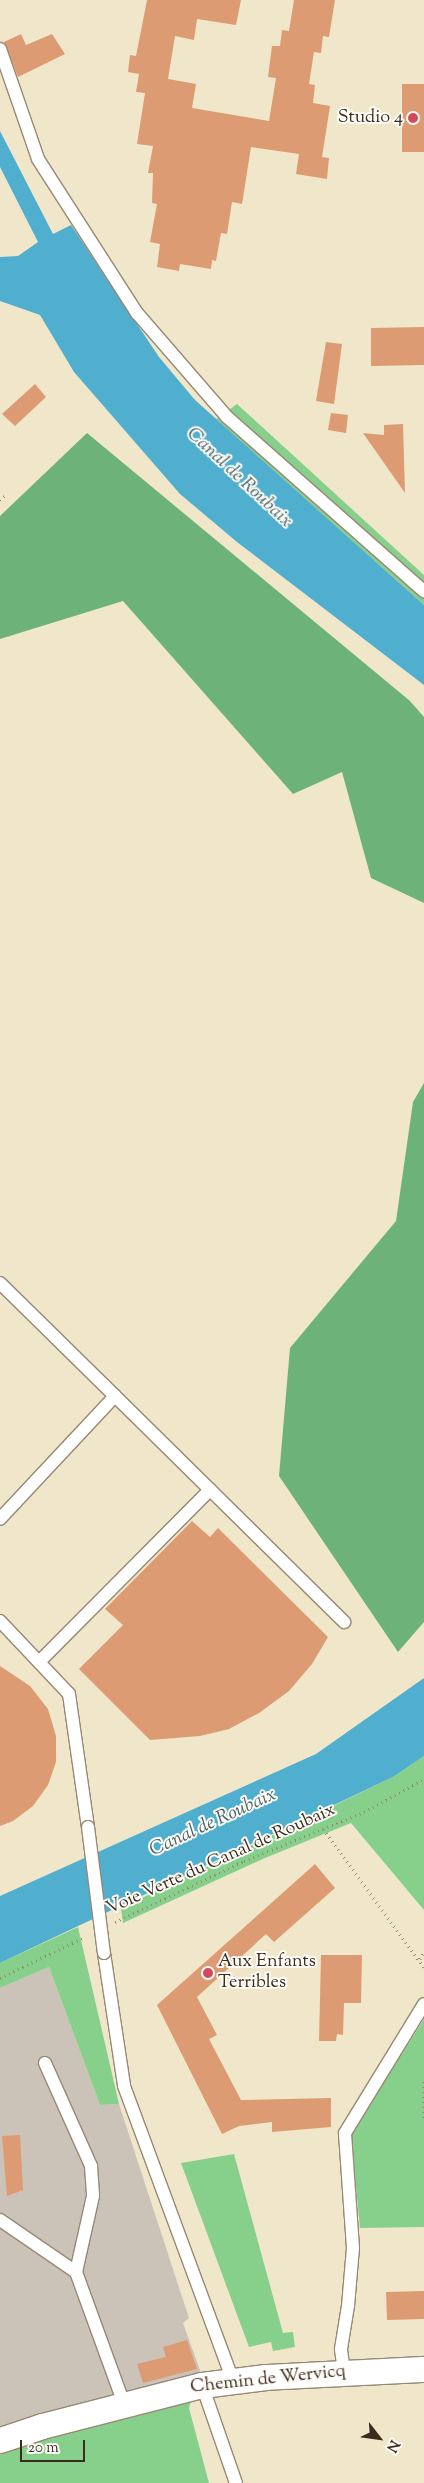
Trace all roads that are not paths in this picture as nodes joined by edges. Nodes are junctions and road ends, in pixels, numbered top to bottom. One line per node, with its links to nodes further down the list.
1 (0, 50): 2 (lane)
2 (424, 591)
3 (0, 1283): 4 (lane)
4 (115, 1396): 5 (lane); 6 (lane)
5 (210, 1490): 8 (lane); 9 (lane)
6 (0, 1519)
7 (0, 1621): 9 (lane)
8 (344, 1622)
9 (39, 1662): 16 (lane, bridge)
10 (424, 2004): 15 (lane)
11 (45, 2063): 13 (lane)
12 (0, 2220): 13 (lane)
13 (76, 2272): 18 (lane)
14 (424, 2369): 15 (street, Chemin de Wervicq)
15 (344, 2371): 16 (street, Chemin de Wervicq)
16 (233, 2381): 17 (street, Chemin de Wervicq)
17 (202, 2386): 18 (street, Chemin de Wervicq); 20 (lane)
18 (124, 2404): 19 (street, Chemin de Wervicq)
19 (0, 2440)
20 (236, 2483)

